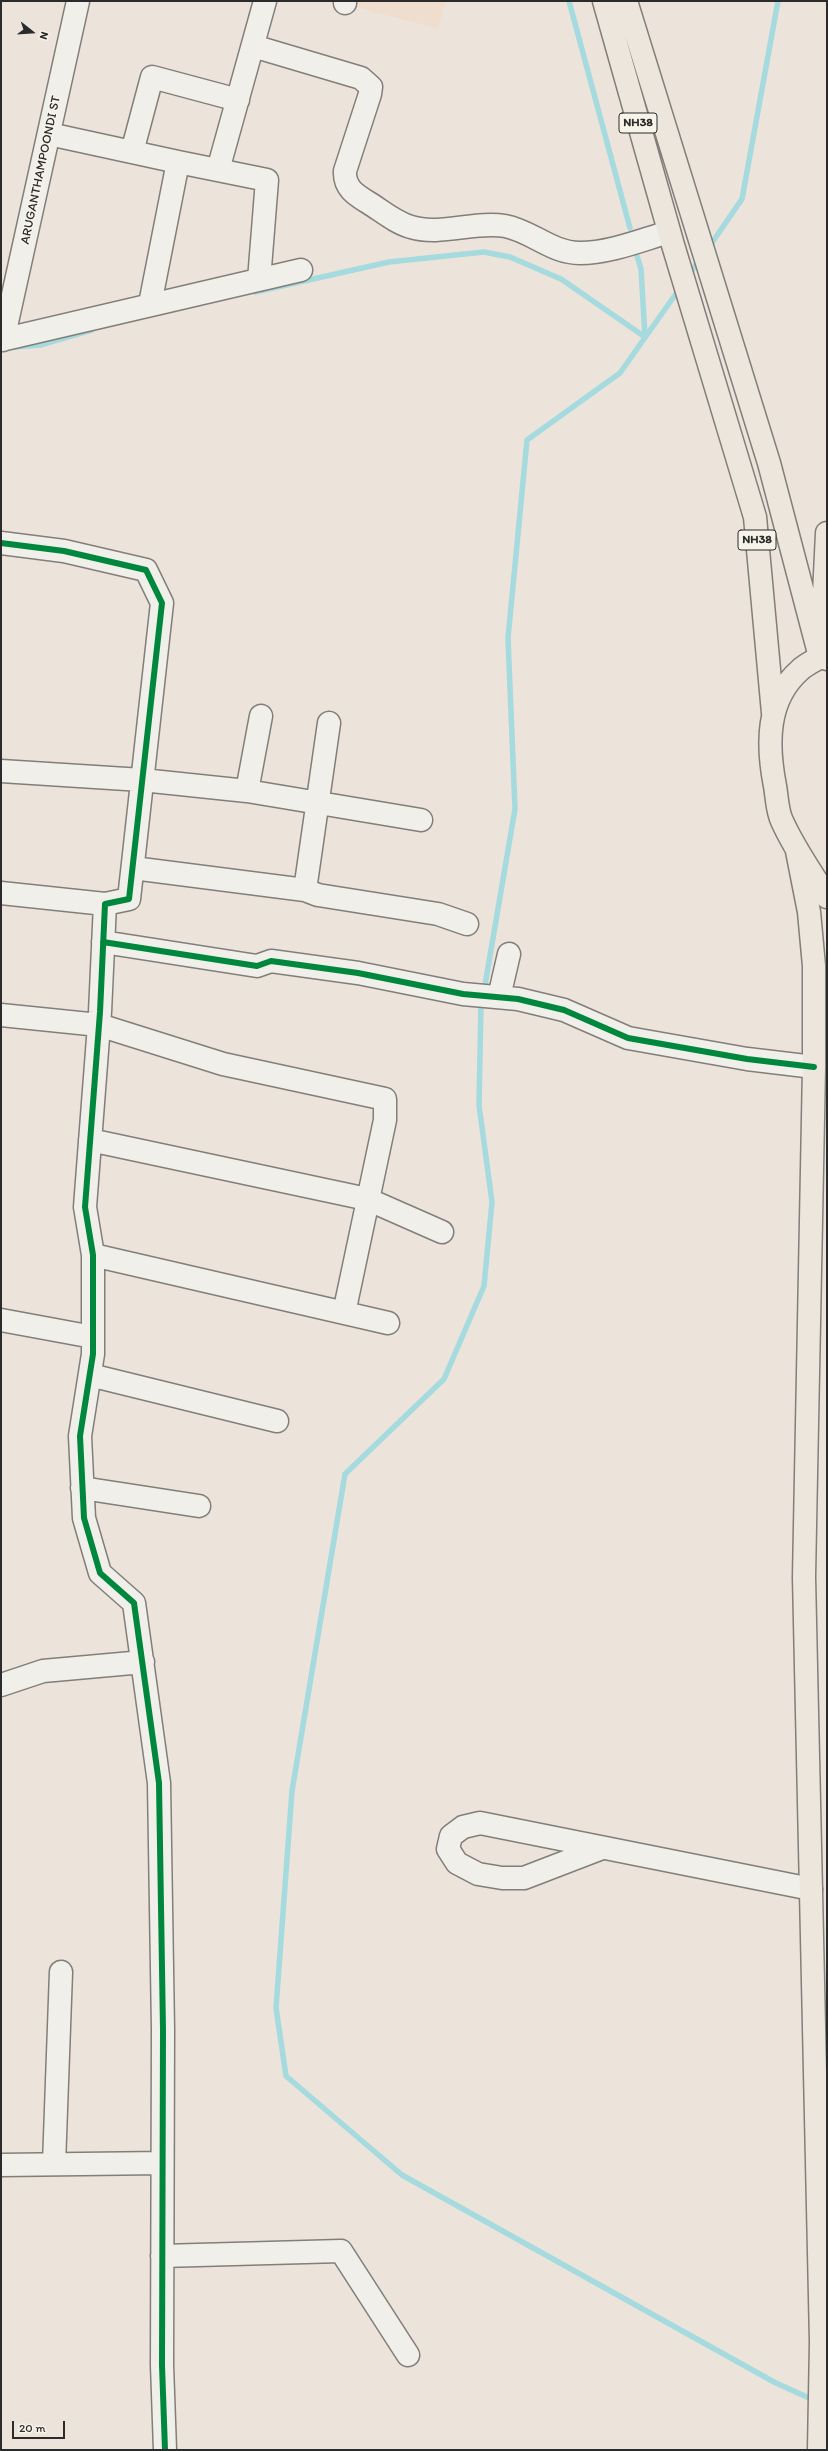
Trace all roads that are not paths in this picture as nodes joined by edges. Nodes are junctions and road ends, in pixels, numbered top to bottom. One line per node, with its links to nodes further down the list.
1 (78, 1): 7 (street, ARUGANTHAMPOONDI ST)
2 (265, 1): 5 (street)
3 (604, 1): 11 (highway, NH38)
4 (626, 1): 18 (highway, NH38)
5 (253, 46): 6 (street); 11 (street)
6 (238, 100): 8 (street); 10 (street)
7 (48, 134): 8 (street); 15 (street, ARUGANTHAMPOONDI ST)
8 (132, 152): 9 (street)
9 (178, 162): 10 (street); 14 (street)
10 (218, 170): 13 (street)
11 (671, 239): 19 (highway, NH38)
12 (301, 270): 13 (street)
13 (259, 280): 14 (street)
14 (150, 304): 15 (street)
15 (2, 340)
16 (827, 533): 18 (highway)
17 (1, 543): 23 (street)
18 (824, 658): 19 (highway, NH38)
19 (773, 713): 27 (highway, NH38)
20 (262, 716): 24 (street)
21 (328, 723): 25 (street)
22 (1, 771): 23 (street)
23 (142, 780): 24 (street); 28 (street)
24 (247, 790): 25 (street)
25 (319, 802): 26 (street); 29 (street)
26 (421, 820)
27 (797, 851): 31 (highway, NH38); 39 (highway)
28 (133, 868): 29 (street); 32 (street)
29 (305, 890): 33 (street)
30 (1, 893): 32 (street)
31 (827, 897)
32 (105, 904): 34 (street)
33 (467, 924)
34 (103, 942): 36 (street); 38 (street)
35 (509, 954): 36 (street)
36 (500, 997): 39 (street)
37 (1, 1015): 38 (street)
38 (99, 1025): 40 (street); 41 (street)
39 (814, 1067): 55 (highway)
40 (90, 1140): 41 (street); 43 (street)
41 (367, 1199): 42 (street); 44 (street)
42 (442, 1232)
43 (93, 1255): 44 (street); 47 (street)
44 (344, 1313): 46 (street)
45 (1, 1320): 47 (street)
46 (388, 1323)
47 (93, 1337): 48 (street)
48 (90, 1375): 49 (street); 50 (street)
49 (276, 1421)
50 (82, 1488): 51 (street); 52 (street)
51 (199, 1506)
52 (143, 1662): 53 (street); 57 (street)
53 (1, 1685)
54 (602, 1848): 54 (street); 55 (street)
55 (811, 1889): 63 (highway)
56 (61, 1972): 58 (street)
57 (162, 2163): 58 (street); 60 (street)
58 (54, 2164): 59 (street)
59 (1, 2165)
60 (162, 2256): 61 (street); 62 (street)
61 (408, 2355)
62 (165, 2450)
63 (819, 2450)

